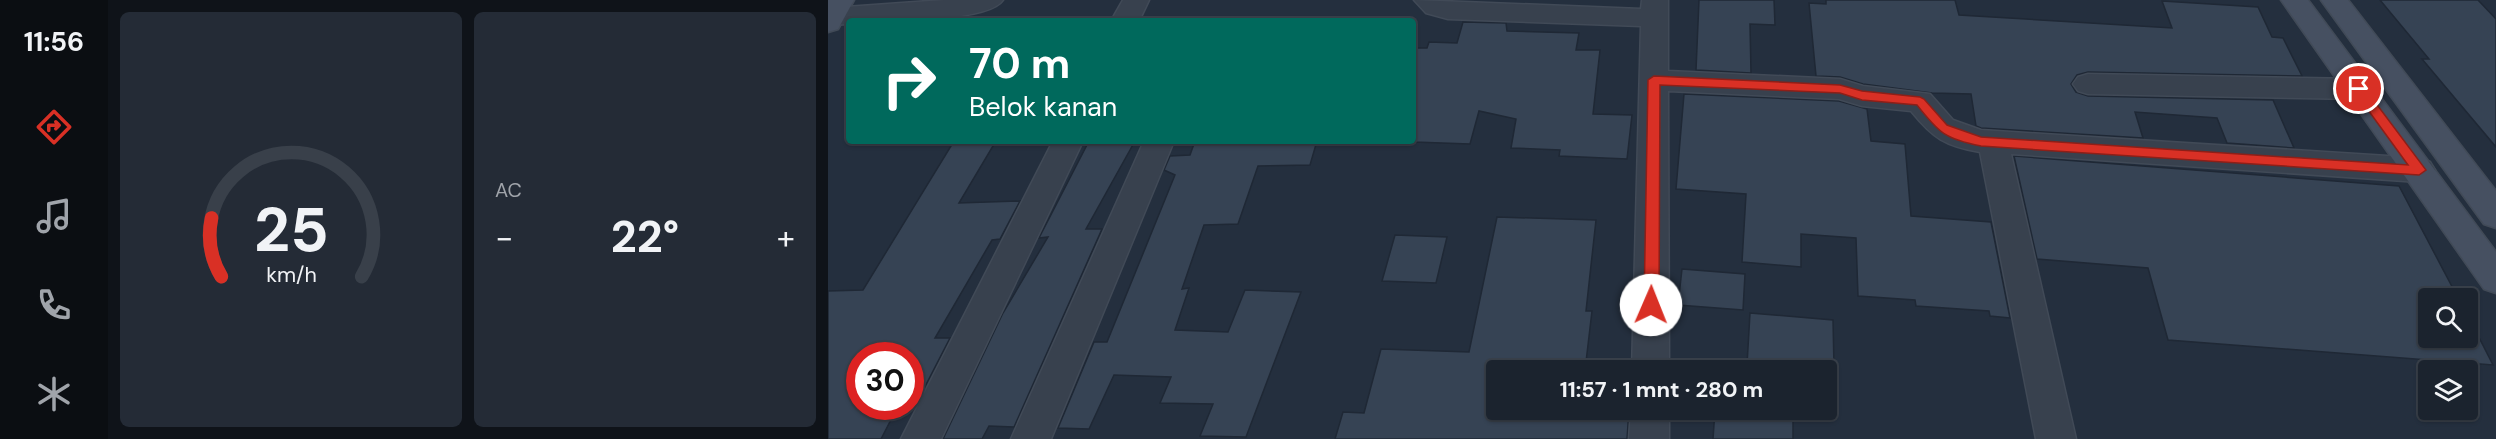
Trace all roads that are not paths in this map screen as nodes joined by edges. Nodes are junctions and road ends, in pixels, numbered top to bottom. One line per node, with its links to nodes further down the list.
1 (990, 0): 7 (street)
2 (1136, 0): 8 (street)
3 (1427, 0): 6 (street)
4 (2294, 0): 11 (main road)
5 (2334, 0): 16 (main road)
6 (1655, 9): 9 (street)
7 (834, 13)
8 (1127, 18)
9 (1654, 80): 14 (street); 18 (street)
10 (2088, 84): 11 (street)
11 (2359, 89): 15 (main road)
12 (1067, 144): 20 (street)
13 (1158, 144): 21 (street)
14 (1995, 149): 15 (street); 23 (street)
15 (2419, 170): 17 (main road)
16 (2496, 215)
17 (2496, 279)
18 (1650, 360)
19 (1650, 420): 22 (street)
20 (921, 439)
21 (1031, 439)
22 (1649, 439)
23 (2056, 439)

